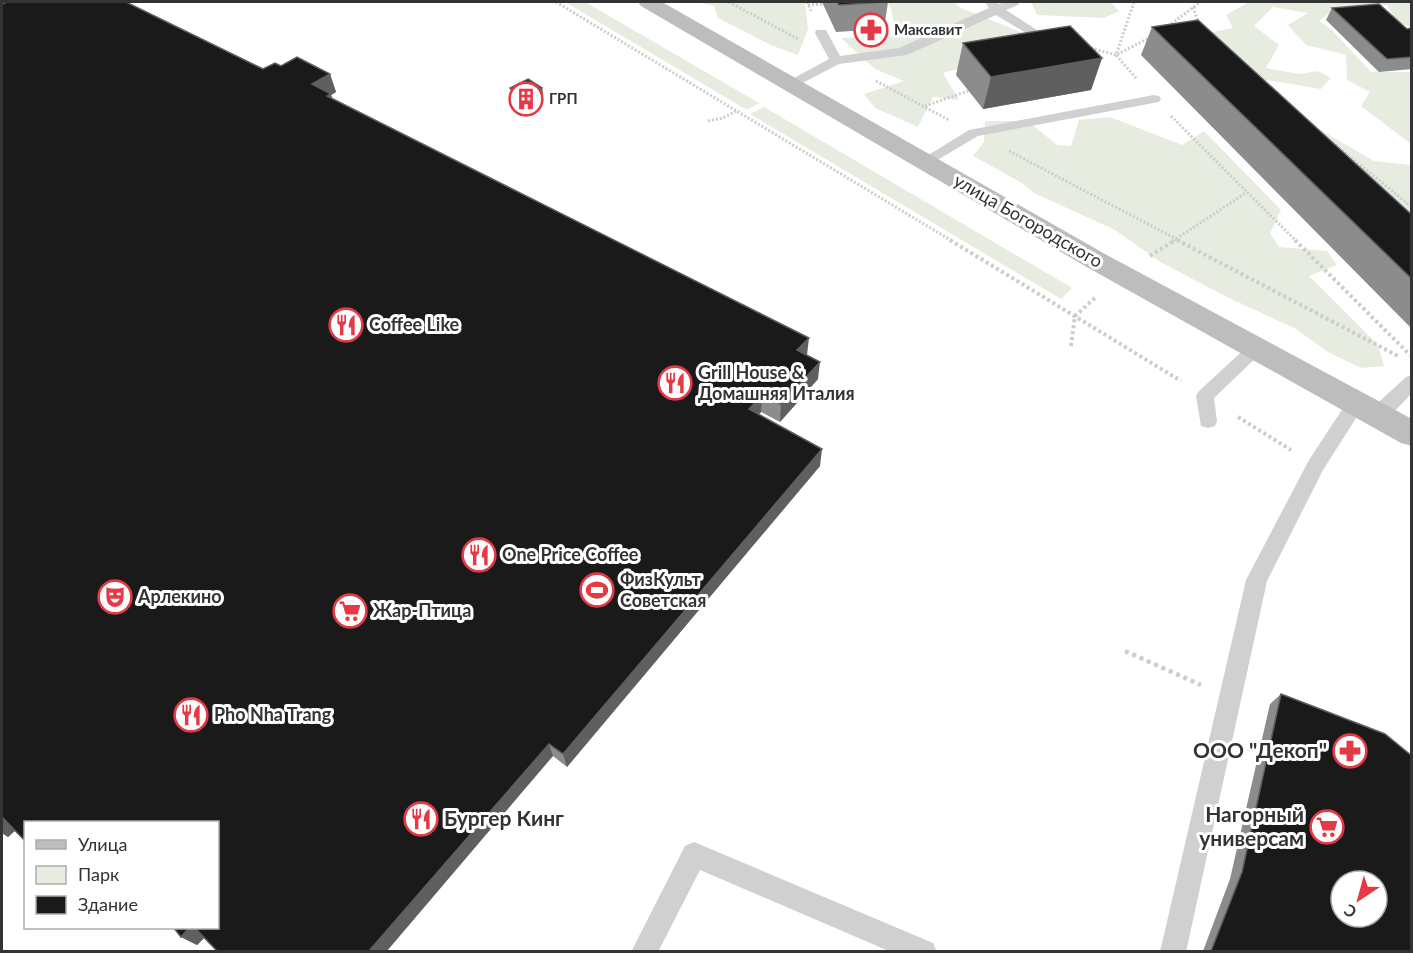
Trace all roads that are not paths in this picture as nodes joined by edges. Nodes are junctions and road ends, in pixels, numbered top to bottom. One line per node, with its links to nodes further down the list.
1 (648, 2): 7 (street, улица Богородского)
2 (1014, 2): 3 (lane)
3 (994, 5): 4 (lane); 6 (lane)
4 (1034, 32)
5 (821, 33): 6 (lane)
6 (836, 60): 7 (lane)
7 (790, 84): 9 (street, улица Богородского)
8 (1154, 99): 9 (lane)
9 (924, 162): 10 (street, улица Богородского)
10 (1256, 348): 12 (street, улица Богородского); 13 (lane)
11 (1412, 382): 12 (lane)
12 (1367, 410): 14 (street, улица Богородского); 17 (lane)
13 (1208, 421)
14 (1412, 434)
15 (644, 951): 16 (lane)
16 (924, 951)
17 (1173, 951)

